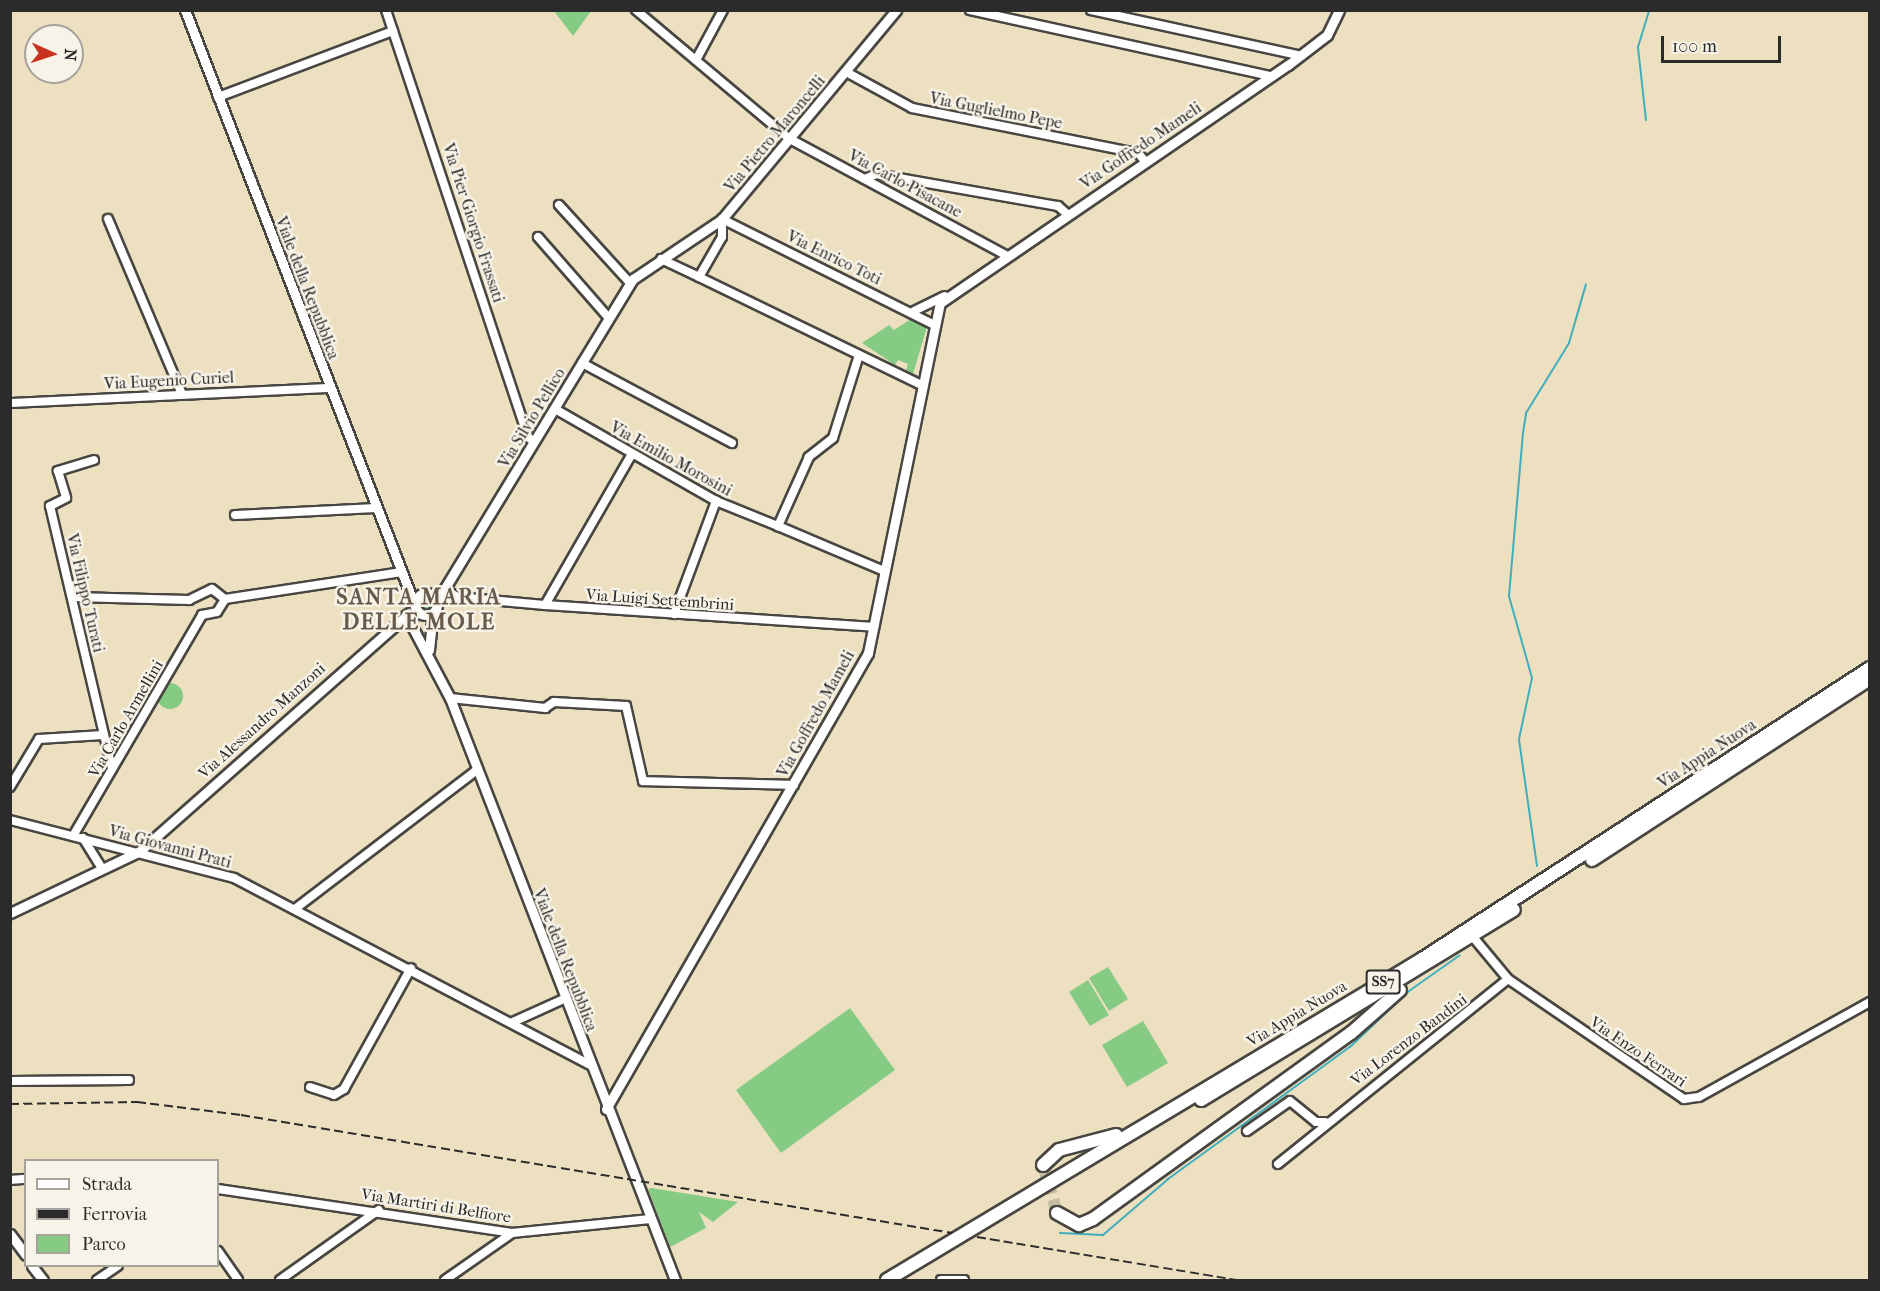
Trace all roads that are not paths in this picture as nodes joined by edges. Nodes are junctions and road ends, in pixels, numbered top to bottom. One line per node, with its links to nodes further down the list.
1 (185, 10): 14 (street, Viale della Repubblica)
2 (386, 10): 9 (street, Via Pier Giorgio Frassati)
3 (636, 10): 11 (street, Via Carlo Pisacane)
4 (723, 10): 11 (street)
5 (896, 10): 12 (street, Via Pietro Maroncelli)
6 (970, 10): 13 (street)
7 (1091, 10): 10 (street)
8 (1339, 10): 10 (street, Via Goffredo Mameli)
9 (393, 31): 14 (street); 38 (street, Via Pier Giorgio Frassati)
10 (1298, 55): 13 (street, Via Goffredo Mameli)
11 (696, 60): 15 (street, Via Carlo Pisacane)
12 (846, 72): 15 (street, Via Pietro Maroncelli); 16 (street, Via Guglielmo Pepe)
13 (1271, 76): 16 (street, Via Goffredo Mameli)
14 (218, 97): 34 (street, Viale della Repubblica)
15 (790, 139): 17 (street, Via Carlo Pisacane); 21 (street, Via Pietro Maroncelli)
16 (1145, 161): 19 (street, Via Goffredo Mameli)
17 (865, 179): 19 (street); 23 (street, Via Carlo Pisacane)
18 (559, 205): 26 (street)
19 (1066, 213): 23 (street, Via Goffredo Mameli)
20 (108, 219): 35 (street)
21 (722, 219): 24 (street, Via Pietro Maroncelli); 25 (street); 28 (street, Via Enrico Toti)
22 (538, 237): 29 (street)
23 (1005, 255): 27 (street, Via Goffredo Mameli)
24 (661, 259): 25 (street); 26 (street, Via Silvio Pellico)
25 (699, 277): 31 (street)
26 (630, 283): 29 (street, Via Silvio Pellico)
27 (947, 295): 28 (street, Via Goffredo Mameli); 30 (street, Via Goffredo Mameli)
28 (914, 311): 30 (street, Via Enrico Toti)
29 (609, 318): 32 (street, Via Silvio Pellico)
30 (933, 324): 33 (street, Via Goffredo Mameli)
31 (859, 355): 33 (street); 45 (street)
32 (582, 363): 37 (street, Via Silvio Pellico); 39 (street)
33 (921, 386): 46 (street, Via Goffredo Mameli)
34 (329, 388): 35 (street, Via Eugenio Curiel); 43 (street, Viale della Repubblica)
35 (182, 394): 36 (street, Via Eugenio Curiel)
36 (10, 403)
37 (555, 409): 38 (street, Via Silvio Pellico); 40 (street, Via Emilio Morosini)
38 (534, 442): 48 (street, Via Silvio Pellico)
39 (732, 443)
40 (632, 454): 42 (street, Via Emilio Morosini); 53 (street)
41 (94, 460): 50 (street, Via Filippo Turati)
42 (716, 501): 45 (street, Via Emilio Morosini); 57 (street)
43 (377, 508): 44 (street); 47 (street, Viale della Repubblica)
44 (235, 515)
45 (778, 526): 46 (street, Via Emilio Morosini)
46 (884, 571): 58 (street, Via Goffredo Mameli)
47 (403, 574): 49 (street); 51 (street); 54 (street, Viale della Repubblica)
48 (446, 590): 52 (street, Via Silvio Pellico); 53 (street, Via Luigi Settembrini)
49 (425, 593): 52 (street); 54 (street, Via Alessandro Manzoni)
50 (73, 597): 51 (street); 63 (street, Via Filippo Turati)
51 (225, 599): 64 (street, Via Carlo Armellini)
52 (437, 601): 55 (street)
53 (545, 605): 57 (street, Via Luigi Settembrini)
54 (415, 607): 55 (street); 56 (street, Via Alessandro Manzoni)
55 (433, 613): 59 (street)
56 (406, 615): 59 (street, Viale della Repubblica); 71 (street, Via Alessandro Manzoni)
57 (674, 615): 58 (street, Via Luigi Settembrini)
58 (874, 627): 66 (street, Via Goffredo Mameli)
59 (429, 650): 62 (street, Viale della Repubblica)
60 (1869, 668): 89 (main road, Via Appia Nuova / SS7)
61 (1869, 678): 75 (main road, Via Appia Nuova / SS7)
62 (450, 698): 65 (street, Viale della Repubblica); 66 (street)
63 (103, 735): 64 (street, Via Filippo Turati); 67 (street)
64 (112, 769): 69 (street, Via Carlo Armellini)
65 (477, 770): 73 (street); 79 (street, Viale della Repubblica)
66 (794, 785): 86 (street, Via Goffredo Mameli)
67 (10, 787)
68 (10, 820): 69 (street, Via Giovanni Prati)
69 (73, 836): 70 (street, Via Giovanni Prati)
70 (83, 838): 71 (street, Via Giovanni Prati); 72 (street)
71 (140, 851): 72 (street, Via Alessandro Manzoni); 73 (street, Via Giovanni Prati)
72 (102, 869): 74 (street, Via Alessandro Manzoni)
73 (295, 909): 76 (street, Via Giovanni Prati)
74 (10, 913)
75 (1473, 936): 77 (main road, Via Appia Nuova / SS7); 78 (street, Via Enzo Ferrari)
76 (411, 968): 81 (street, Via Giovanni Prati); 85 (street)
77 (1422, 970): 94 (main road); 109 (main road, Via Appia Nuova / SS7)
78 (1508, 979): 80 (street, Via Enzo Ferrari); 87 (street, Via Lorenzo Bandini)
79 (564, 999): 81 (street); 82 (street, Viale della Repubblica)
80 (1869, 1002)
81 (513, 1022): 82 (street, Via Giovanni Prati)
82 (589, 1064): 86 (street, Viale della Repubblica)
83 (129, 1080): 84 (street)
84 (10, 1081)
85 (310, 1087)
86 (606, 1109): 95 (street, Viale della Repubblica)
87 (1325, 1122): 88 (street); 90 (street, Via Lorenzo Bandini)
88 (1247, 1131)
89 (1126, 1133): 91 (main road); 108 (main road, Via Appia Nuova / SS7)
90 (1278, 1164)
91 (1043, 1166)
92 (220, 1191): 93 (street, Via Martiri di Belfiore)
93 (379, 1210): 97 (street, Via Martiri di Belfiore); 105 (street)
94 (1056, 1212)
95 (650, 1219): 97 (street, Via Martiri di Belfiore); 107 (street, Viale della Repubblica)
96 (10, 1233): 98 (street)
97 (512, 1233): 106 (street)
98 (24, 1252)
99 (219, 1252): 104 (street)
100 (33, 1267): 102 (street)
101 (117, 1267): 103 (street)
102 (43, 1281)
103 (97, 1281)
104 (238, 1281)
105 (280, 1281)
106 (445, 1281)
107 (675, 1281)
108 (887, 1281)
109 (902, 1281)
110 (941, 1281): 111 (street)
111 (963, 1281)

